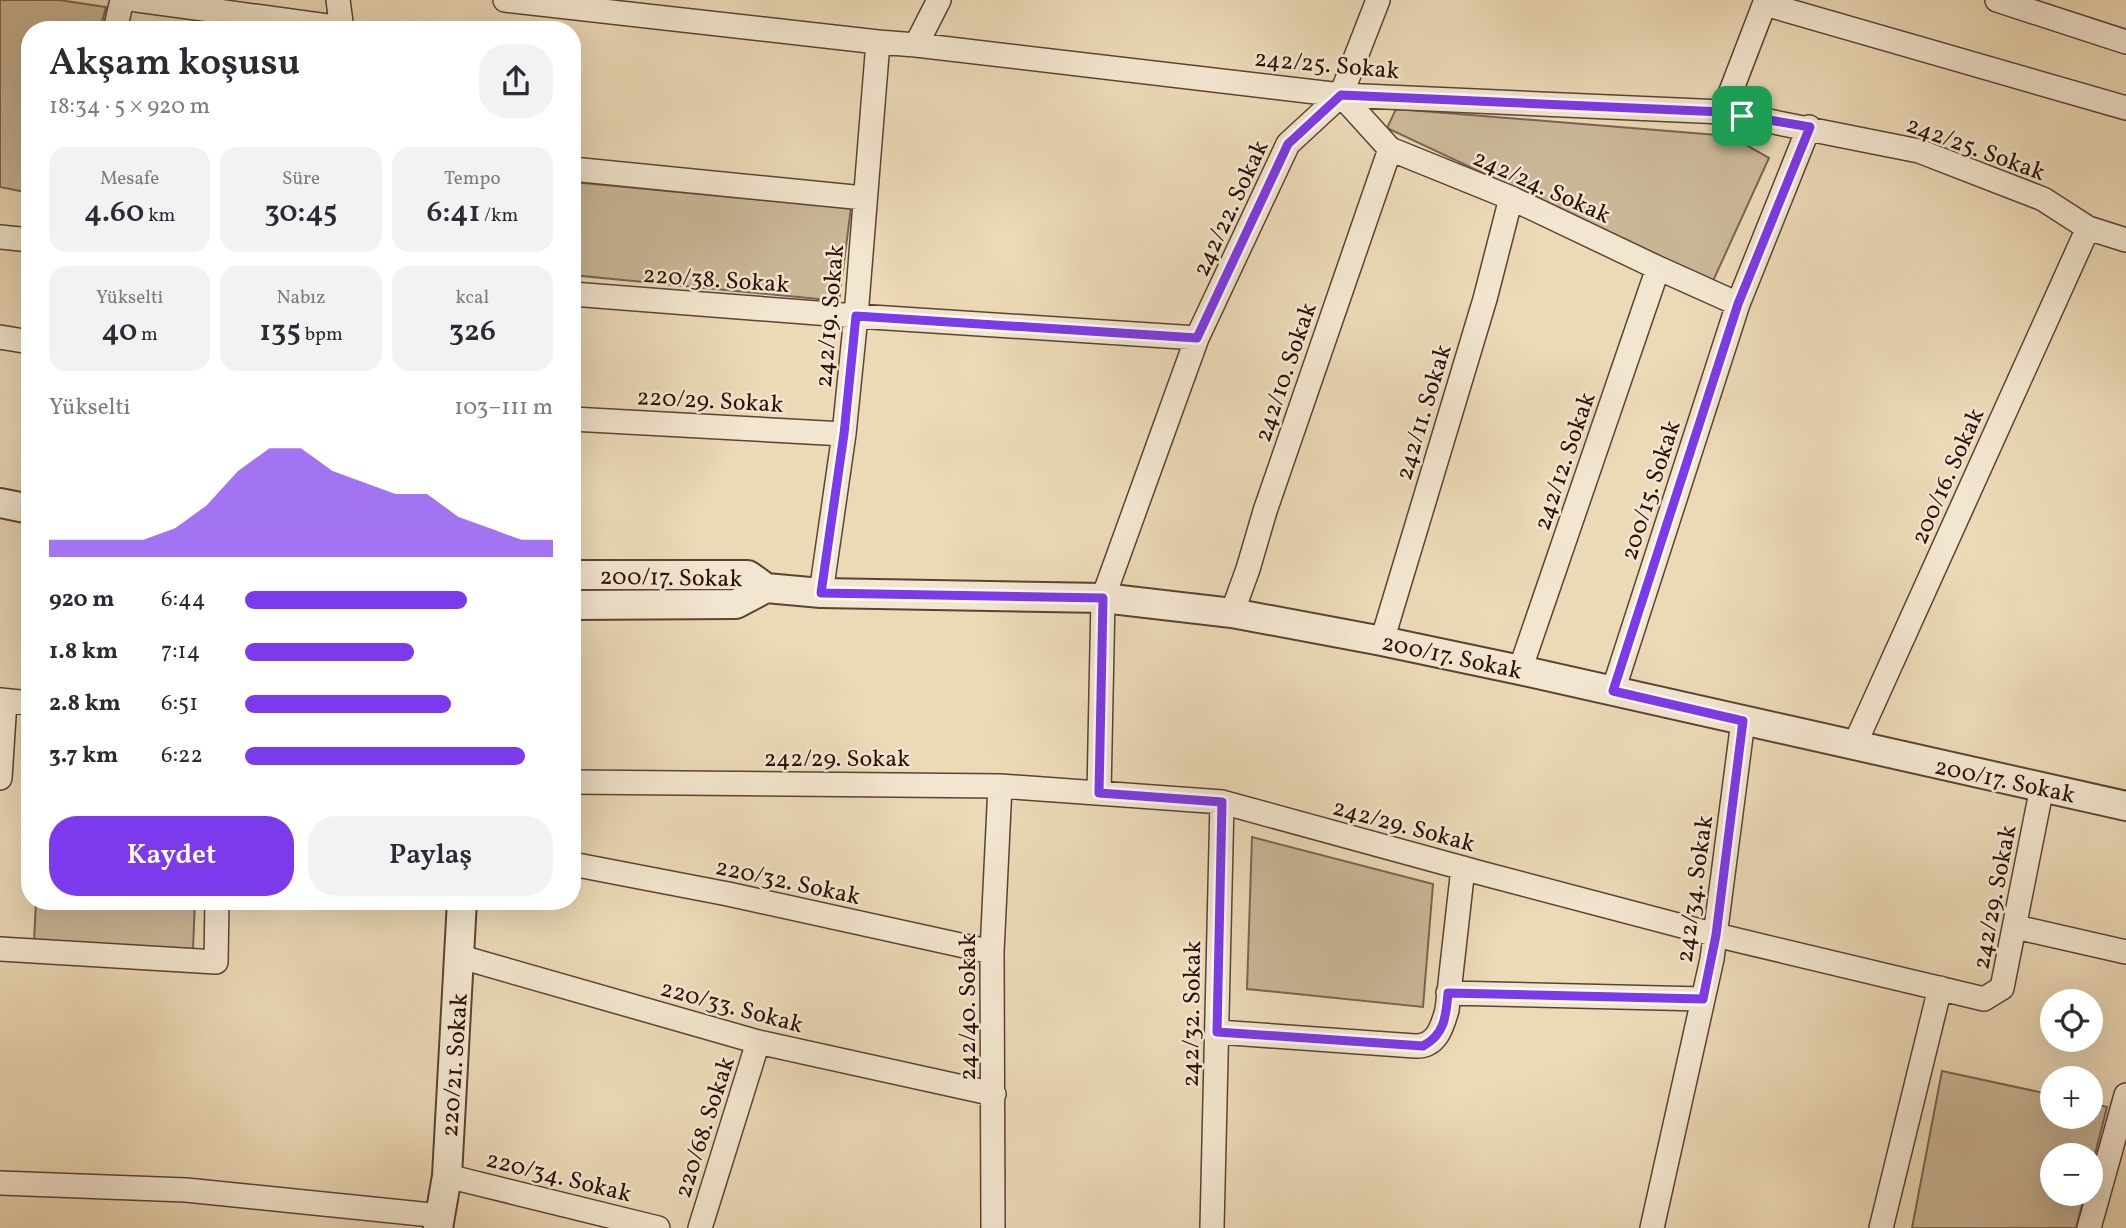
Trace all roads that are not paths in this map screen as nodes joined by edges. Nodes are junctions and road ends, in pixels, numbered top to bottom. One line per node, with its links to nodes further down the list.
1 (122, 0): 9 (street)
2 (137, 0): 10 (street)
3 (338, 0): 11 (street)
4 (505, 0): 13 (street, 242/25. Sokak)
5 (939, 0): 14 (street)
6 (1378, 0): 15 (street, 242/22. Sokak)
7 (1997, 0): 12 (street)
8 (1765, 2): 16 (street); 17 (street)
9 (117, 21)
10 (285, 21)
11 (341, 21)
12 (2126, 42)
13 (878, 43): 14 (street, 242/25. Sokak); 21 (street, 242/19. Sokak)
14 (916, 45): 15 (street, 242/25. Sokak)
15 (1341, 95): 17 (street, 242/25. Sokak); 19 (street, 242/24. Sokak); 32 (street, 242/22. Sokak)
16 (2126, 108)
17 (1723, 112): 18 (street, 242/25. Sokak)
18 (1810, 127): 23 (street, 242/25. Sokak); 29 (street, 200/15. Sokak)
19 (1390, 149): 22 (street, 242/24. Sokak); 43 (street, 242/10. Sokak)
20 (581, 170): 21 (street)
21 (864, 198): 30 (street, 242/19. Sokak)
22 (1511, 198): 27 (street, 242/24. Sokak); 44 (street, 242/11. Sokak)
23 (2088, 228): 26 (street, 242/25. Sokak); 50 (street, 200/16. Sokak)
24 (0, 237): 25 (street)
25 (21, 239)
26 (2126, 240)
27 (1658, 268): 29 (street, 242/24. Sokak); 45 (street, 242/12. Sokak)
28 (581, 295): 30 (street, 220/38. Sokak)
29 (1738, 304): 46 (street, 200/15. Sokak)
30 (856, 316): 32 (street); 35 (street, 242/19. Sokak)
31 (0, 337): 33 (street)
32 (1197, 338): 41 (street, 242/22. Sokak)
33 (21, 340)
34 (581, 419): 35 (street, 220/29. Sokak)
35 (844, 434): 40 (street, 242/19. Sokak)
36 (0, 503): 37 (street)
37 (21, 507)
38 (581, 575): 39 (street, 200/17. Sokak)
39 (766, 588): 40 (street, 200/17. Sokak); 42 (street, 200/17. Sokak)
40 (821, 593): 41 (street, 200/17. Sokak)
41 (1103, 598): 43 (street, 200/17. Sokak); 55 (street, 242/22. Sokak)
42 (581, 605)
43 (1233, 613): 44 (street, 200/17. Sokak)
44 (1382, 641): 45 (street, 200/17. Sokak)
45 (1520, 670): 46 (street, 200/17. Sokak)
46 (1613, 691): 49 (street, 200/17. Sokak)
47 (3, 701): 48 (street); 51 (street)
48 (21, 702)
49 (1743, 721): 50 (street, 200/17. Sokak); 63 (street, 242/34. Sokak)
50 (1854, 746): 54 (street, 200/17. Sokak)
51 (0, 778)
52 (581, 782): 53 (street, 242/29. Sokak)
53 (1000, 786): 55 (street, 242/29. Sokak); 66 (street, 242/40. Sokak)
54 (2042, 787): 57 (street, 200/17. Sokak); 62 (street, 242/29. Sokak)
55 (1099, 793): 56 (street, 242/29. Sokak)
56 (1222, 802): 59 (street, 242/29. Sokak); 71 (street, 242/32. Sokak)
57 (2126, 806)
58 (581, 866): 66 (street, 220/32. Sokak)
59 (1462, 868): 63 (street, 242/29. Sokak); 69 (street)
60 (217, 910): 64 (street)
61 (462, 910): 67 (street, 220/21. Sokak)
62 (2015, 927): 65 (street); 68 (street, 242/29. Sokak)
63 (1716, 935): 68 (street, 242/29. Sokak); 70 (street, 242/34. Sokak)
64 (0, 949)
65 (2126, 952)
66 (992, 953): 73 (street, 242/40. Sokak)
67 (461, 957): 72 (street, 220/33. Sokak); 75 (street, 220/21. Sokak)
68 (1940, 988): 83 (street)
69 (1448, 993): 70 (street); 71 (street)
70 (1703, 999): 82 (street, 242/34. Sokak)
71 (1217, 1032): 81 (street, 242/32. Sokak)
72 (758, 1042): 73 (street, 220/33. Sokak); 79 (street, 220/68. Sokak)
73 (994, 1094): 80 (street, 242/40. Sokak)
74 (2126, 1095): 84 (street)
75 (447, 1175): 77 (street, 220/21. Sokak); 78 (street, 220/34. Sokak)
76 (0, 1183): 77 (street)
77 (439, 1222)
78 (658, 1228)
79 (699, 1228)
80 (993, 1228)
81 (1212, 1228)
82 (1652, 1228)
83 (1881, 1228)
84 (2089, 1228)

